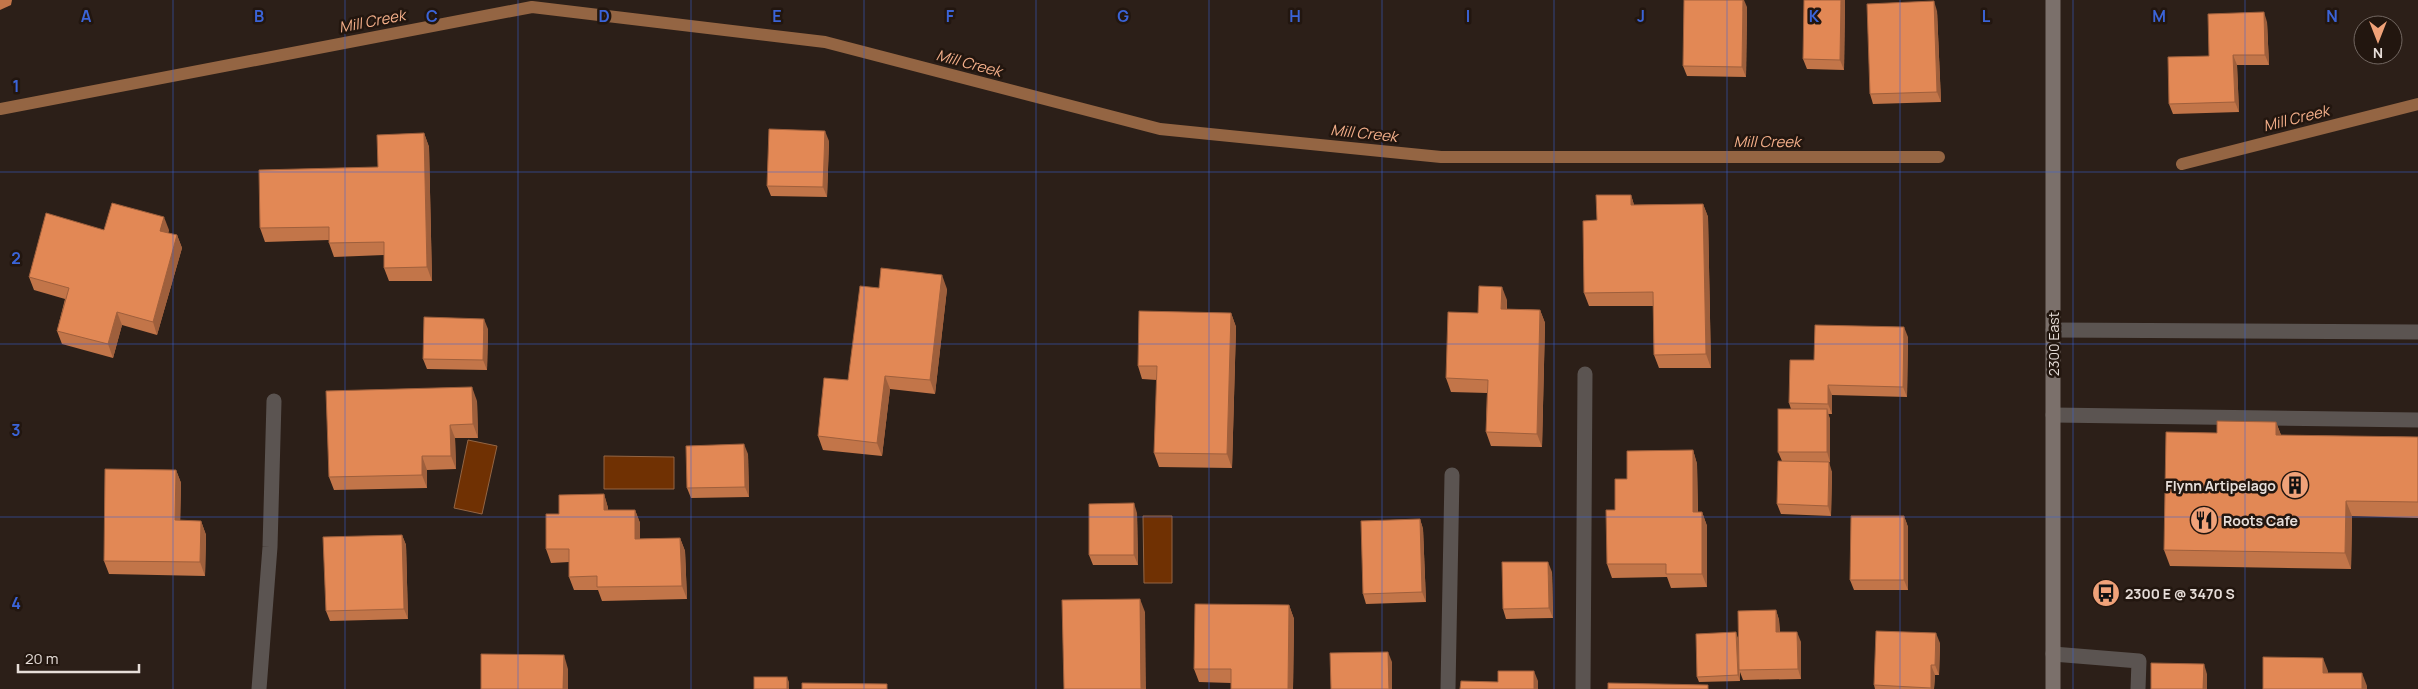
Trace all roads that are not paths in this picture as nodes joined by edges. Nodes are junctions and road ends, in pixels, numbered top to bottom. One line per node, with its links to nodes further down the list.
1 (2053, 0): 2 (main road, 2300 East)
2 (2053, 330): 3 (lane); 6 (main road, 2300 East)
3 (2418, 332)
4 (1585, 374): 12 (lane)
5 (274, 401): 10 (lane)
6 (2053, 415): 7 (lane); 9 (main road, 2300 East)
7 (2418, 420)
8 (1452, 475): 11 (lane)
9 (2053, 654): 13 (main road, 2300 East); 14 (lane)
10 (259, 689)
11 (1448, 689)
12 (1583, 689)
13 (2053, 689)
14 (2138, 689)

